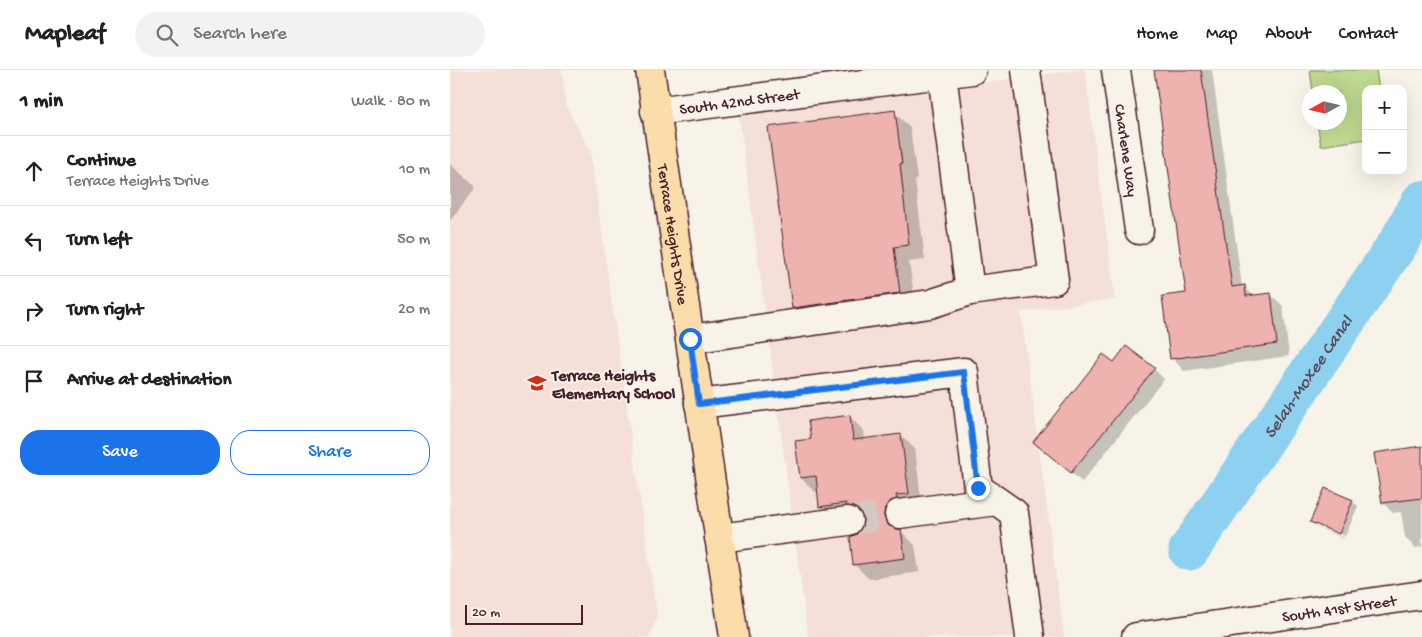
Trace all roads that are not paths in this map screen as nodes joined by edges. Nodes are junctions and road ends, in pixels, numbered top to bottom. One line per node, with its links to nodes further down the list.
1 (650, 70): 6 (main road, Terrace Heights Drive)
2 (972, 70): 5 (street, South 42nd Street)
3 (1026, 70): 8 (street)
4 (1116, 70): 7 (street, Charlene Way)
5 (942, 74): 6 (street, South 42nd Street); 8 (street)
6 (655, 111): 9 (main road, Terrace Heights Drive)
7 (1139, 230)
8 (970, 291): 9 (street)
9 (690, 339): 10 (main road, Terrace Heights Drive)
10 (699, 404): 11 (street); 14 (main road, Terrace Heights Drive)
11 (996, 501): 12 (street); 17 (street)
12 (899, 514)
13 (848, 521): 14 (street)
14 (719, 538): 16 (main road, Terrace Heights Drive)
15 (1422, 595): 18 (street, South 41st Street)
16 (734, 637)
17 (1030, 637)
18 (1136, 637)

